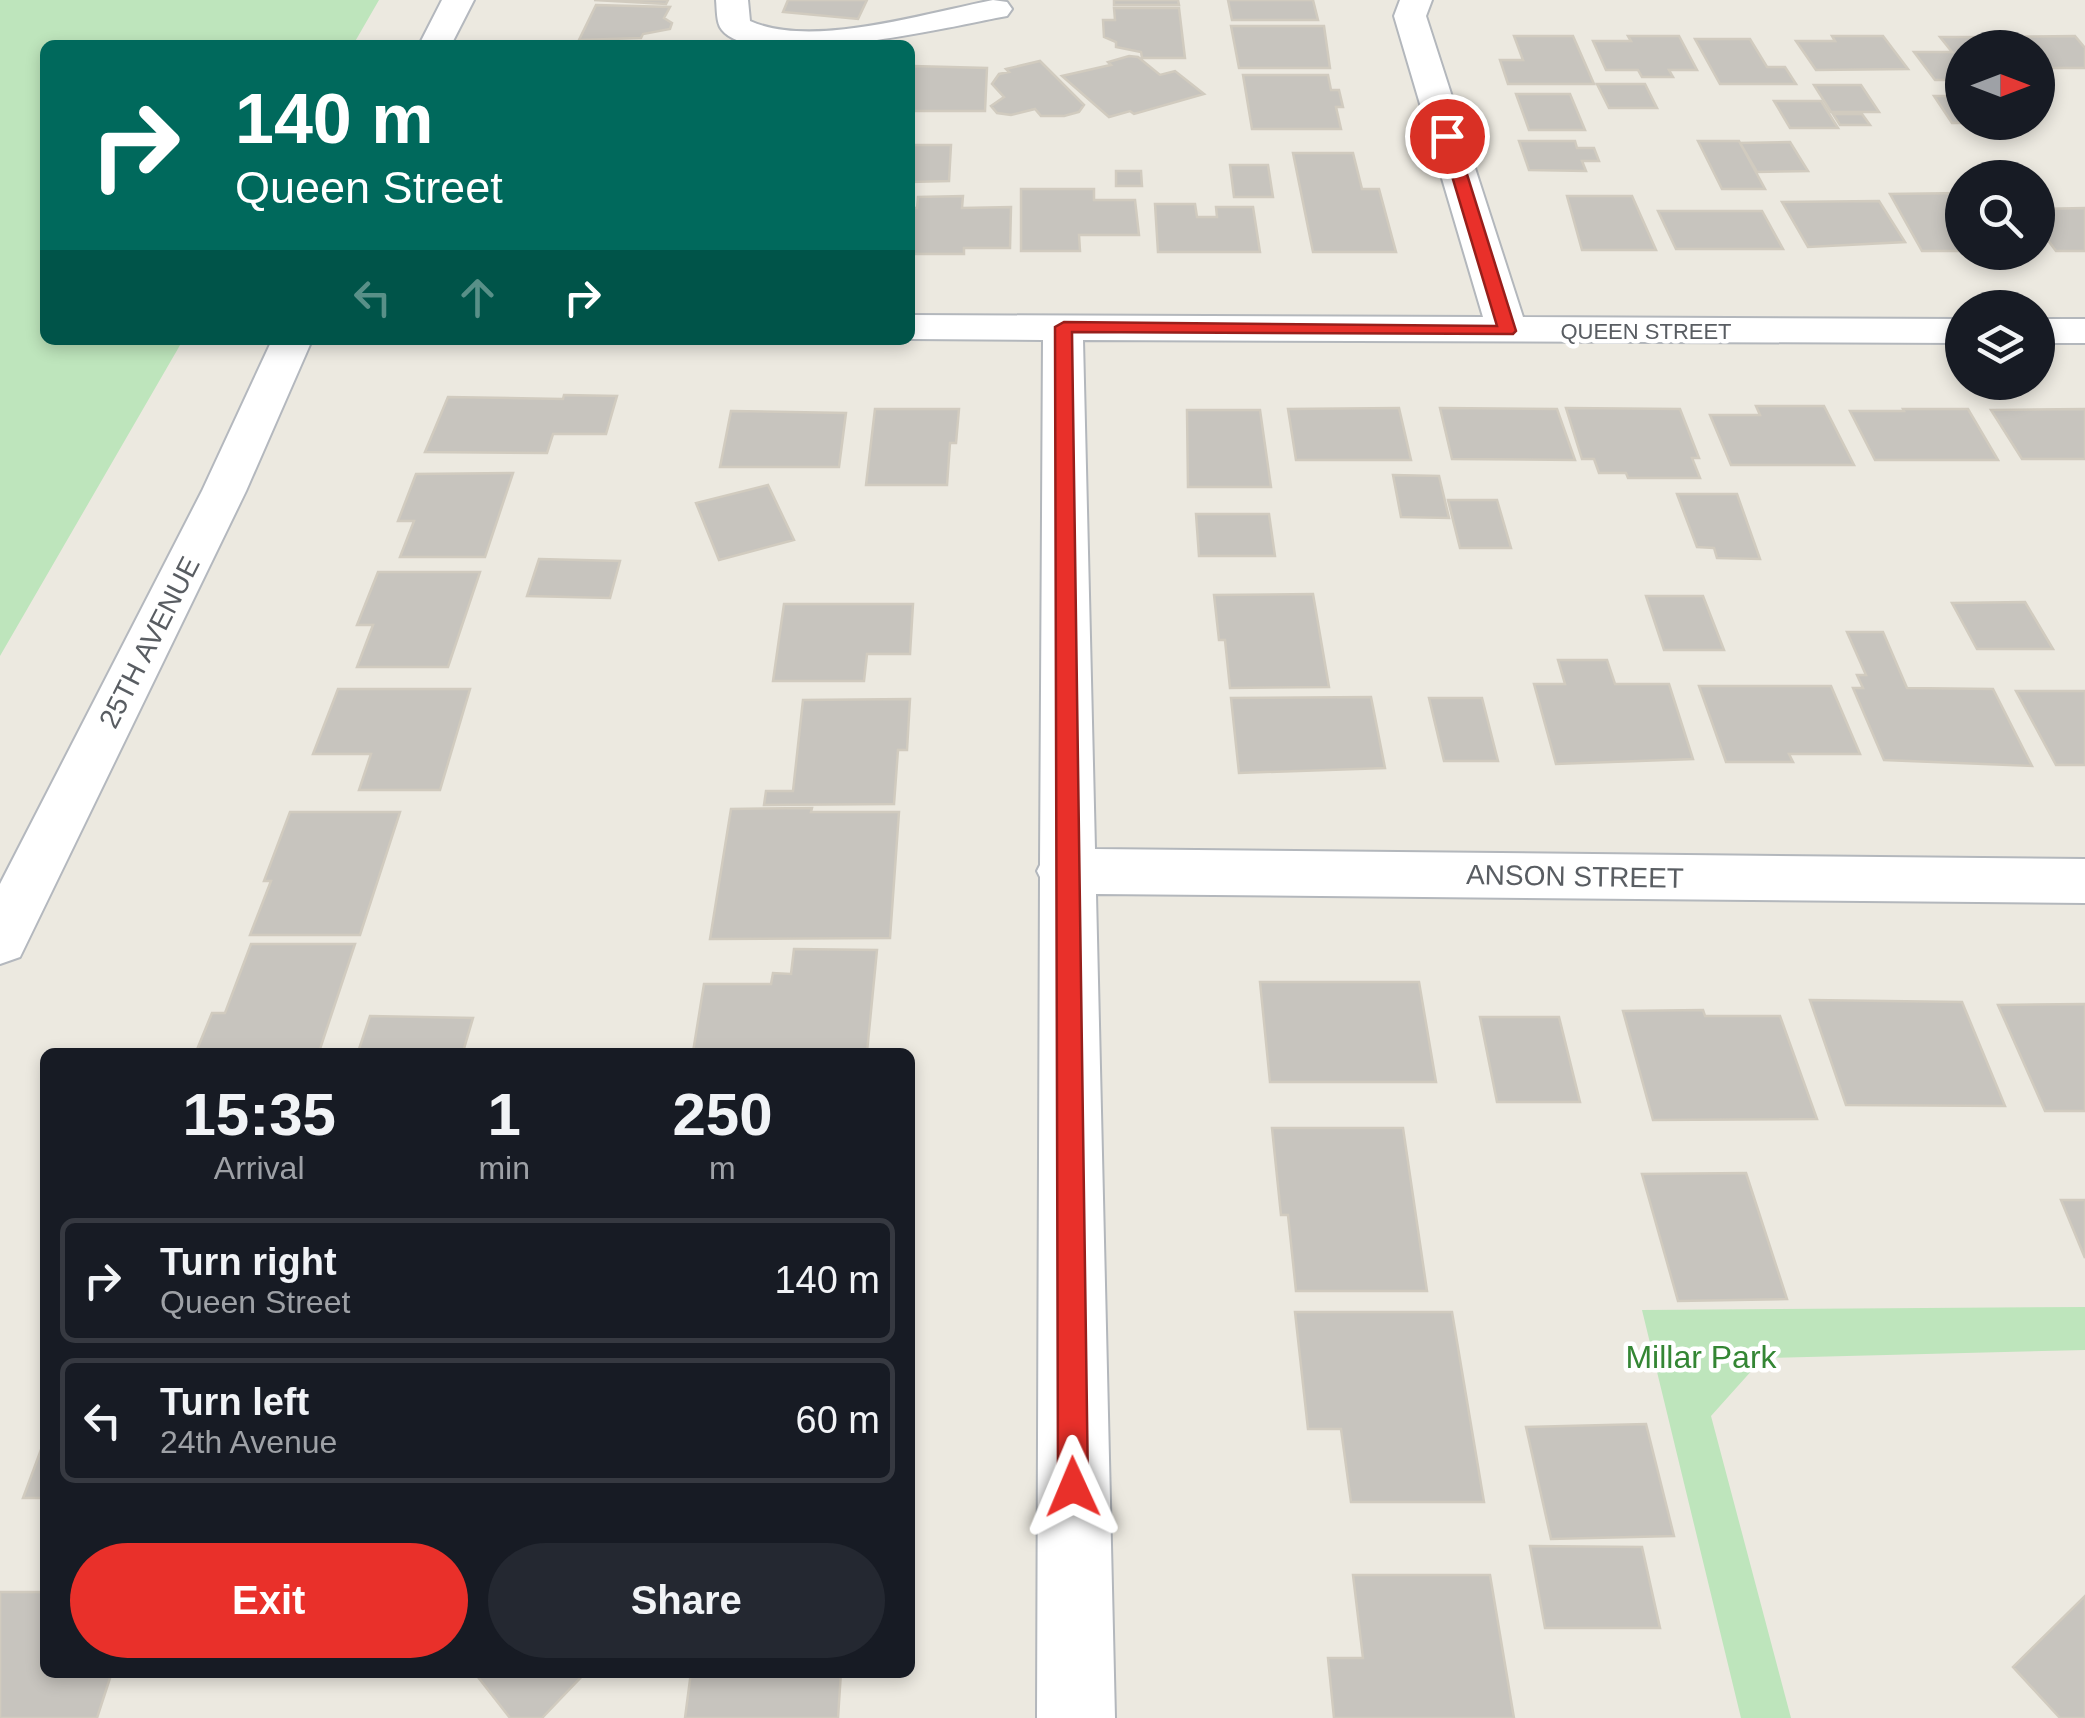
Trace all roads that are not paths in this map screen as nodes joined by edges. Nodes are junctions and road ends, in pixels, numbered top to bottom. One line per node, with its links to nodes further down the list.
1 (458, 0): 5 (street)
2 (732, 0): 6 (street)
3 (1416, 0): 10 (street)
4 (996, 9): 7 (street)
5 (437, 40)
6 (764, 40)
7 (832, 40)
8 (915, 327): 9 (street, QUEEN STREET)
9 (1064, 327): 10 (street, QUEEN STREET); 15 (street)
10 (1507, 331): 11 (street, QUEEN STREET)
11 (1945, 331)
12 (2055, 331): 13 (street)
13 (2085, 331)
14 (290, 345): 17 (street, 25TH AVENUE)
15 (1065, 871): 16 (street, ANSON STREET); 18 (street)
16 (2085, 881)
17 (0, 940)
18 (1076, 1718)

